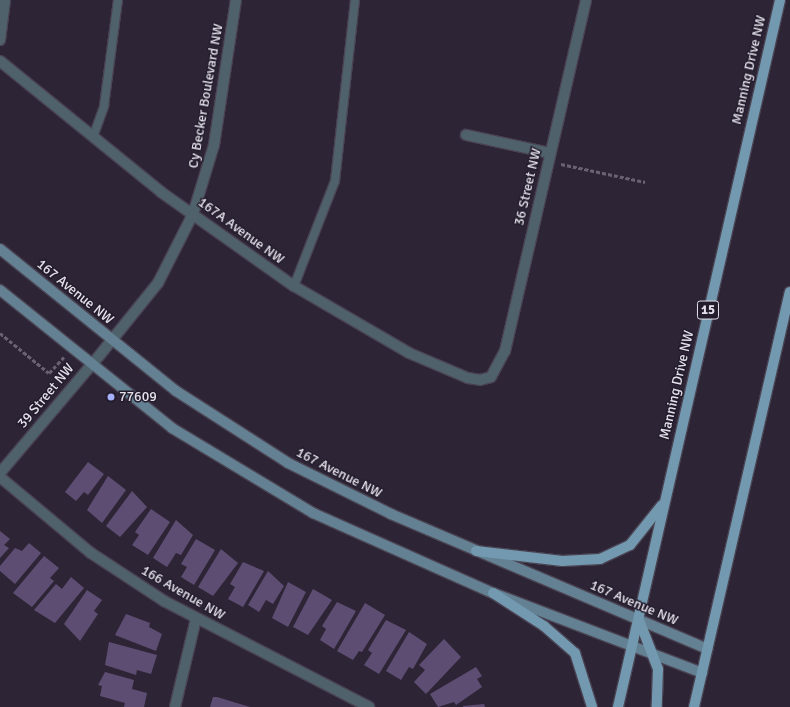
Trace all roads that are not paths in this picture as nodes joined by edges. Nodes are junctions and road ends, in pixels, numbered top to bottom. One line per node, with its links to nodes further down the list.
1 (6, 0): 7 (street)
2 (118, 0): 10 (lane)
3 (236, 0): 12 (street, Cy Becker Boulevard NW)
4 (355, 0): 14 (lane)
5 (586, 0): 11 (street, 36 Street NW)
6 (780, 0): 23 (main road, Manning Drive NW / 15)
7 (0, 40)
8 (0, 61): 10 (street, 167A Avenue NW)
9 (466, 135): 11 (street)
10 (93, 138): 12 (street, 167A Avenue NW)
11 (550, 157): 20 (street, 36 Street NW)
12 (193, 214): 14 (street, 167A Avenue NW); 17 (street, Cy Becker Boulevard NW)
13 (0, 249): 17 (main road, 167 Avenue NW)
14 (294, 286): 20 (street, 167A Avenue NW)
15 (0, 290): 19 (main road)
16 (790, 292): 29 (main road)
17 (112, 341): 18 (street, Cy Becker Boulevard NW); 24 (main road, 167 Avenue NW)
18 (99, 356): 19 (street, 39 Street NW)
19 (92, 364): 21 (street, 39 Street NW); 25 (main road)
20 (491, 377)
21 (0, 473)
22 (0, 477): 26 (street, 166 Avenue NW)
23 (664, 502): 24 (main road); 27 (main road, Manning Drive NW / 15)
24 (476, 551): 27 (main road, 167 Avenue NW)
25 (493, 593): 28 (main road); 34 (main road)
26 (196, 619): 32 (street); 33 (street, 166 Avenue NW)
27 (639, 620): 28 (main road, Manning Drive NW); 29 (main road, 167 Avenue NW); 30 (main road)
28 (632, 649): 30 (main road); 35 (main road, Manning Drive NW)
29 (707, 649): 31 (main road)
30 (655, 658): 31 (main road); 36 (main road)
31 (702, 673): 37 (main road)
32 (175, 707)
33 (369, 707)
34 (592, 707)
35 (618, 707)
36 (657, 707)
37 (694, 707)

